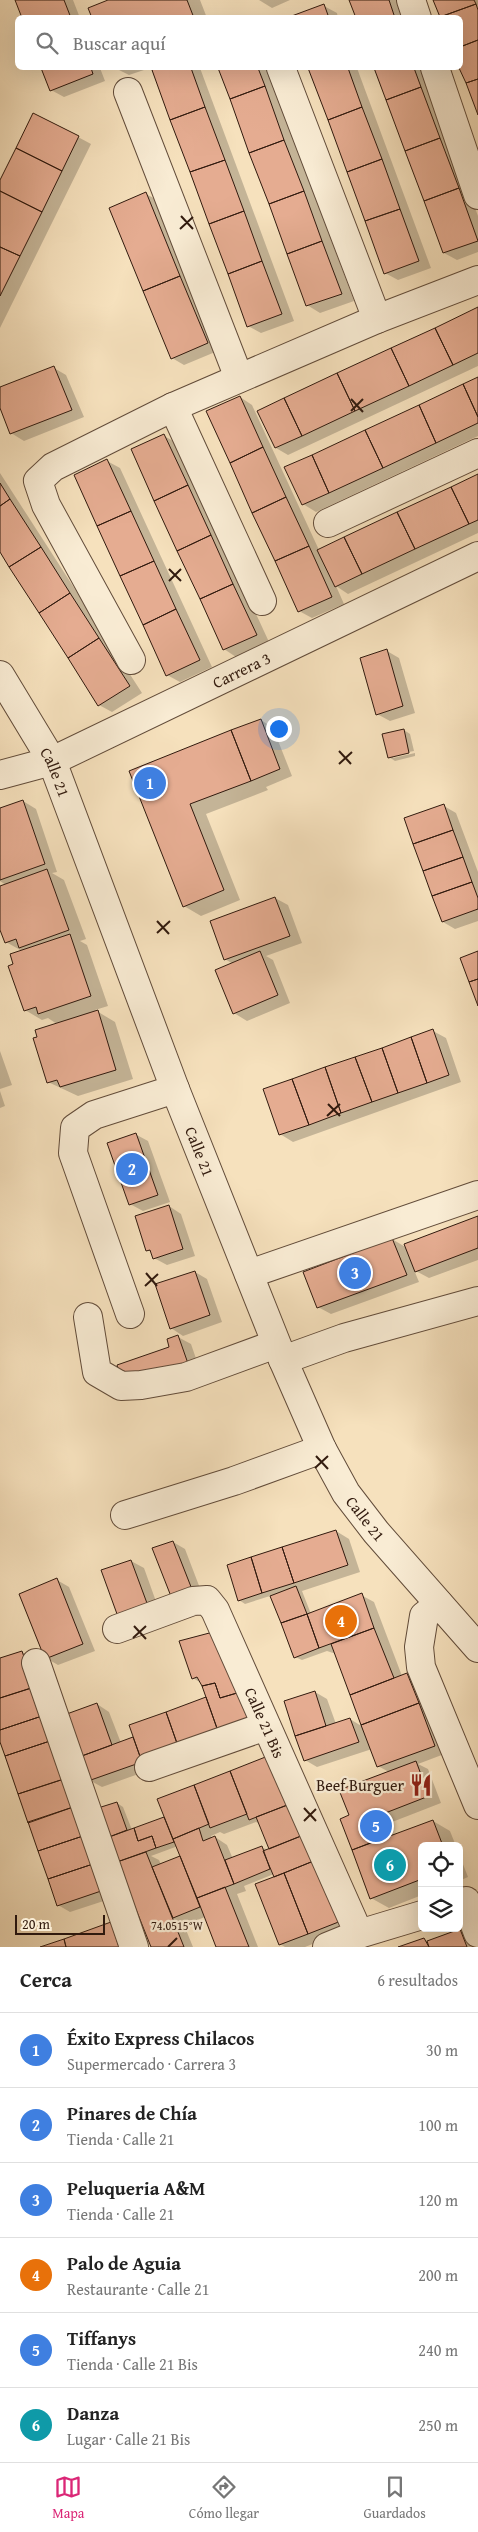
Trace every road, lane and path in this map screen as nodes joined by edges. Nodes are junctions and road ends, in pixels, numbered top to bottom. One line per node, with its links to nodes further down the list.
1 (412, 0): 2 (street)
2 (417, 15)
3 (282, 70): 8 (street)
4 (435, 70): 6 (street)
5 (128, 92): 9 (street)
6 (478, 195)
7 (478, 280): 8 (street)
8 (377, 320): 9 (street)
9 (240, 378): 10 (street)
10 (172, 407): 14 (street); 15 (street)
11 (478, 453): 12 (street)
12 (328, 523)
13 (478, 556): 17 (street, Carrera 3)
14 (262, 601)
15 (130, 660)
16 (0, 675): 17 (street, Calle 21)
17 (52, 761): 18 (street, Carrera 3); 19 (street, Calle 21)
18 (0, 775)
19 (175, 1089): 21 (street, Calle 21); 23 (street)
20 (478, 1195): 21 (street)
21 (249, 1274): 25 (street, Calle 21)
22 (478, 1301): 25 (street)
23 (130, 1314)
24 (88, 1317): 25 (street)
25 (280, 1352): 26 (street, Calle 21)
26 (322, 1449): 27 (street); 28 (street, Calle 21)
27 (125, 1515)
28 (439, 1604): 30 (street, Calle 21); 34 (street)
29 (117, 1628): 32 (street, Calle 21 Bis)
30 (478, 1648)
31 (36, 1663): 39 (street)
32 (266, 1726): 33 (street); 38 (street, Calle 21 Bis)
33 (149, 1767)
34 (478, 1804)
35 (468, 1900): 37 (street)
36 (418, 1916): 38 (street)
37 (478, 1933)
38 (359, 1934): 40 (street)
39 (134, 1947)
40 (327, 1947)

